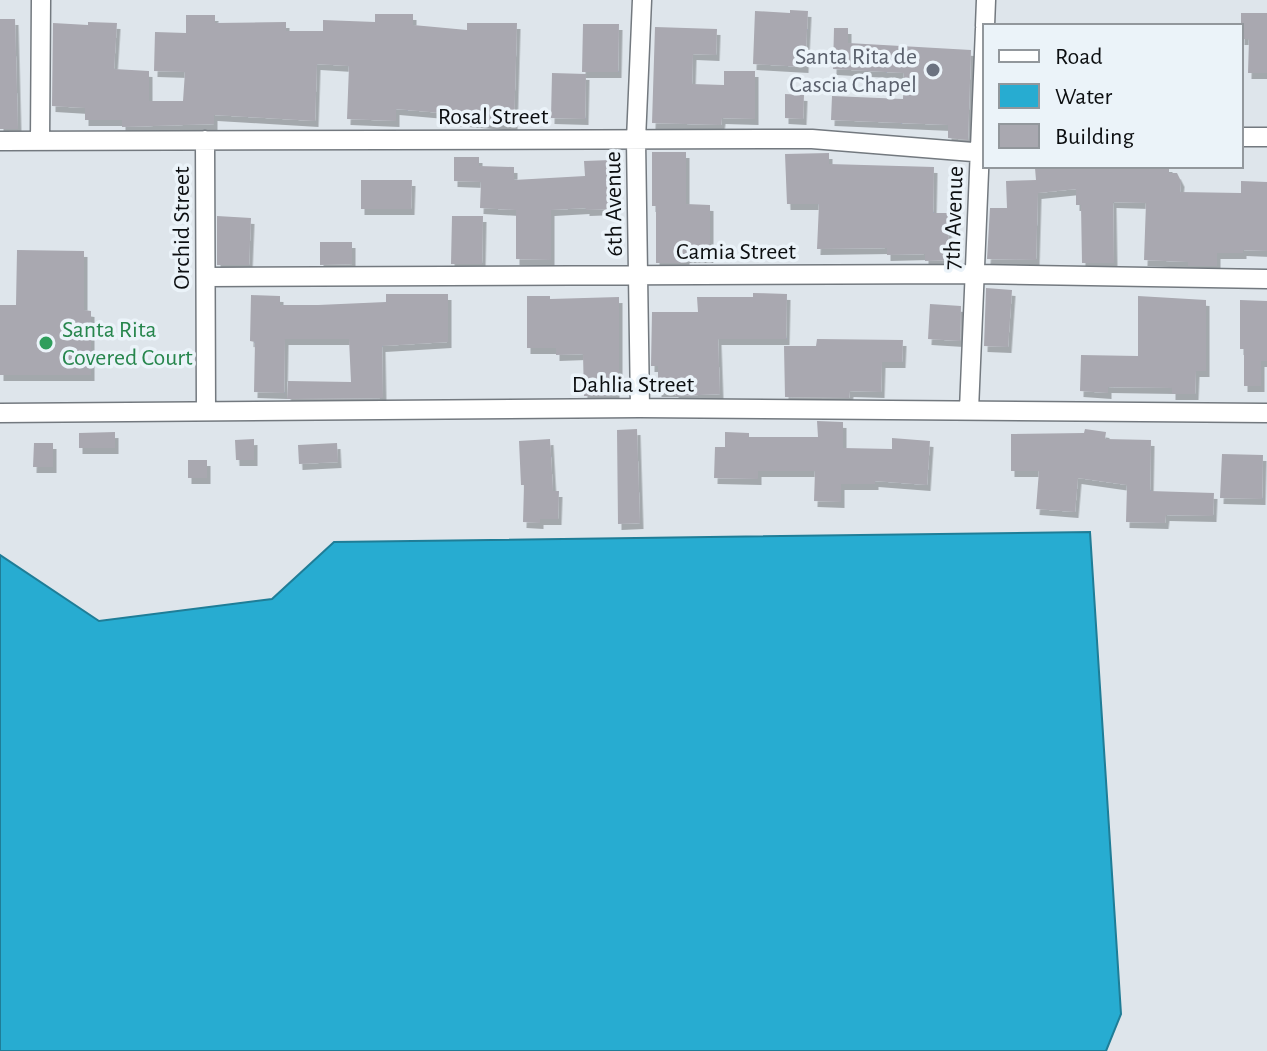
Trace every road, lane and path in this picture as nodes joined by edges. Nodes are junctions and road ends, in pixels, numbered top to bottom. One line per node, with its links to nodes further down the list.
1 (41, 0): 11 (street)
2 (642, 0): 9 (street, 6th Avenue)
3 (986, 0): 4 (street, 7th Avenue)
4 (985, 24)
5 (983, 112): 12 (street, 7th Avenue)
6 (1243, 137): 7 (street)
7 (1267, 137)
8 (205, 140): 9 (street, Rosal Street); 11 (street, Rosal Street); 15 (street, Orchid Street)
9 (636, 140): 12 (street, Rosal Street); 14 (street, 6th Avenue)
10 (0, 141): 11 (street, Rosal Street)
11 (40, 141)
12 (982, 154): 13 (street, 7th Avenue)
13 (975, 274): 14 (street, Camia Street); 16 (street, Camia Street); 18 (street, 7th Avenue)
14 (638, 276): 15 (street, Camia Street); 17 (street, 6th Avenue)
15 (206, 277): 19 (street, Orchid Street)
16 (1267, 279)
17 (640, 408): 18 (street, Dahlia Street); 19 (street, Dahlia Street)
18 (969, 410): 21 (street, Dahlia Street)
19 (206, 411): 20 (street, Dahlia Street)
20 (0, 413)
21 (1267, 413)

